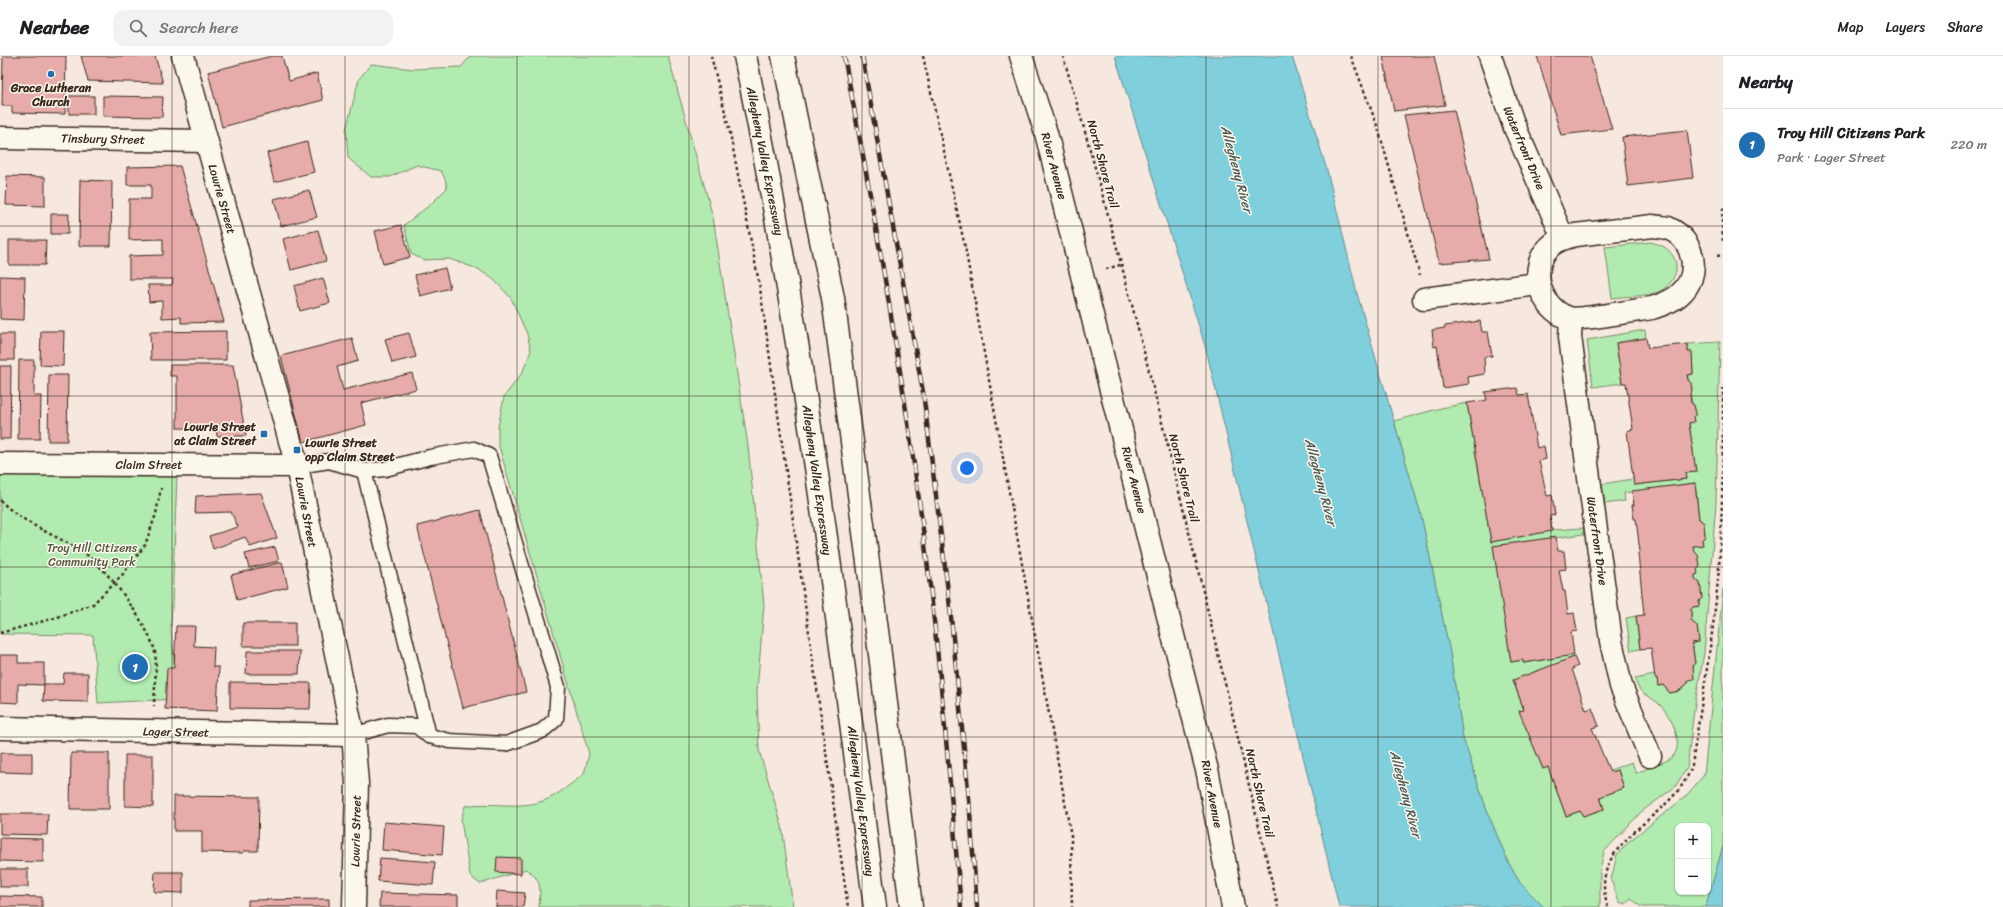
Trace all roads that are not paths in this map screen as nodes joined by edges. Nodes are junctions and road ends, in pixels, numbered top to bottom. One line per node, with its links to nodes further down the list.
1 (183, 56): 10 (main road, Lowrie Street)
2 (737, 56): 11 (main road)
3 (745, 56): 11 (main road, Allegheny Valley Expressway)
4 (783, 56): 8 (main road)
5 (789, 56): 8 (main road)
6 (1021, 56): 26 (main road, River Avenue)
7 (1490, 56): 12 (main road, Waterfront Drive)
8 (796, 114): 25 (main road)
9 (0, 138): 10 (main road, Tinsbury Street)
10 (206, 141): 17 (main road, Lowrie Street)
11 (767, 165): 24 (main road, Allegheny Valley Expressway)
12 (1563, 238): 13 (main road); 15 (main road)
13 (1538, 284): 14 (main road); 15 (main road)
14 (1424, 299)
15 (1571, 319): 22 (main road, Waterfront Drive)
16 (0, 464): 17 (main road, Claim Street)
17 (297, 466): 18 (lane); 20 (main road, Lowrie Street)
18 (364, 471): 21 (lane); 21 (lane)
19 (0, 728): 20 (main road, Lager Street)
20 (353, 735): 21 (lane); 23 (main road, Lowrie Street)
21 (429, 736)
22 (1650, 756)
23 (354, 907)
24 (875, 907)
25 (911, 907)
26 (1233, 907)

